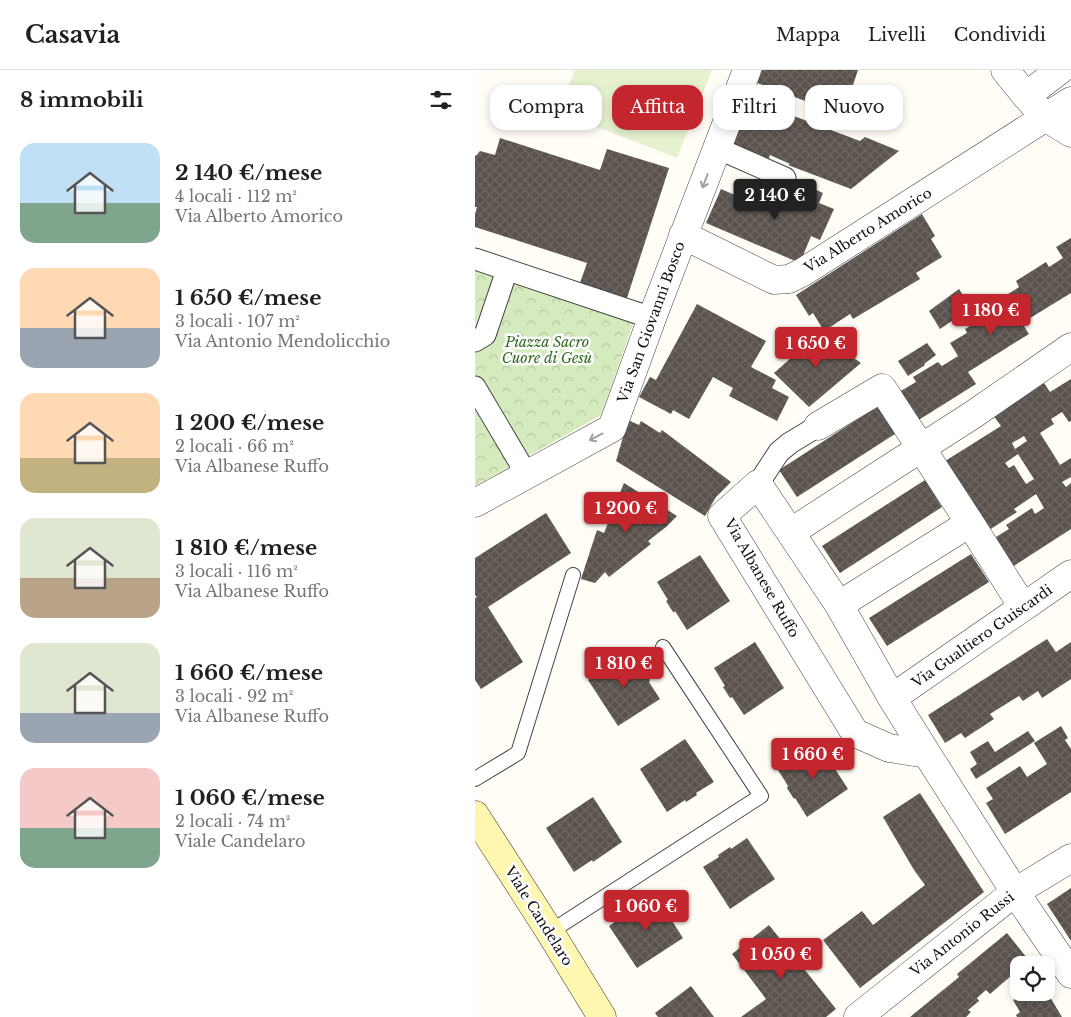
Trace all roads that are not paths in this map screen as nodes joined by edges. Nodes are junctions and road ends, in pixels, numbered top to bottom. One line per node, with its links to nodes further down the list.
1 (747, 70): 8 (street, Via San Giovanni Bosco)
2 (1005, 70): 4 (street)
3 (1060, 70): 4 (street)
4 (1026, 96): 6 (street)
5 (1071, 101): 6 (street, Via Alberto Amorico)
6 (1045, 118): 7 (street); 10 (street, Via Alberto Amorico)
7 (1071, 133)
8 (717, 148): 9 (street); 10 (street, Via San Giovanni Bosco, one-way to 10)
9 (785, 178)
10 (683, 235): 13 (street, Via San Giovanni Bosco)
11 (475, 259): 12 (street)
12 (507, 270): 13 (street); 14 (street)
13 (652, 318): 19 (street, Via San Giovanni Bosco, one-way to 19)
14 (475, 341)
15 (1071, 347): 18 (street)
16 (475, 387): 19 (street)
17 (818, 426): 18 (street); 20 (street)
18 (921, 448): 22 (street); 23 (street)
19 (527, 474): 21 (street, Via San Giovanni Bosco)
20 (758, 484): 23 (street); 30 (street, Via Albanese Ruffo)
21 (475, 503)
22 (970, 523): 26 (street); 27 (street)
23 (791, 532): 26 (street)
24 (1071, 574): 27 (street, Via Gualtiero Guiscardi)
25 (573, 575): 31 (lane)
26 (839, 604): 29 (street)
27 (1023, 607): 29 (street, Via Gualtiero Guiscardi)
28 (663, 647): 35 (lane)
29 (892, 698): 30 (street)
30 (927, 754): 34 (street)
31 (475, 779)
32 (475, 815): 35 (main road, Viale Candelaro)
33 (1071, 858): 34 (street, Via Antonio Russi)
34 (1015, 892): 36 (street); 38 (street, Via Antonio Russi)
35 (550, 932): 37 (main road, Viale Candelaro)
36 (1071, 974)
37 (602, 1017)
38 (858, 1017)

